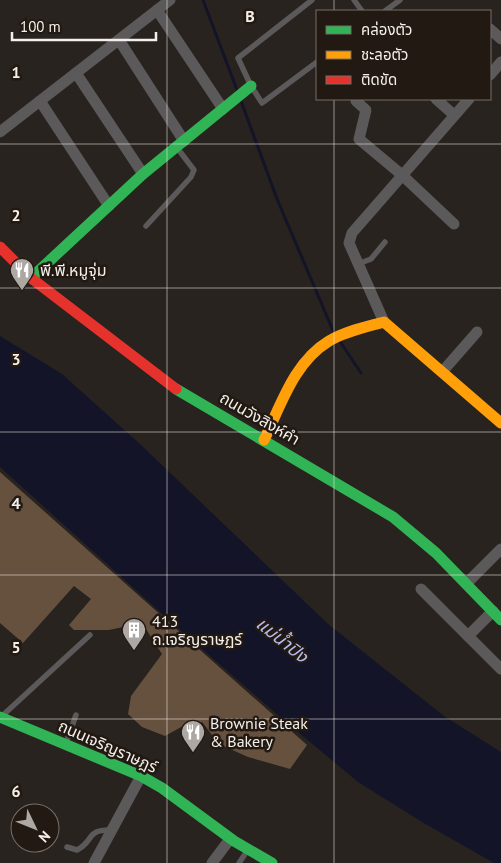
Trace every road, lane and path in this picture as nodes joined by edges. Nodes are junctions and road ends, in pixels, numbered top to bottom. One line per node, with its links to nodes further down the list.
1 (170, 0): 4 (street)
2 (312, 0): 13 (lane)
3 (400, 0): 5 (lane)
4 (157, 10): 8 (street); 18 (street)
5 (386, 10)
6 (491, 30): 7 (street)
7 (501, 39)
8 (119, 40): 11 (street); 21 (street)
9 (501, 62): 12 (street)
10 (316, 63): 13 (lane)
11 (76, 73): 16 (street); 22 (street)
12 (491, 74)
13 (250, 86): 18 (street)
14 (437, 100): 19 (street)
15 (468, 100): 19 (street)
16 (40, 101): 20 (street); 24 (street)
17 (356, 101): 23 (street)
18 (223, 109): 21 (street)
19 (454, 115): 23 (street)
20 (0, 132)
21 (180, 144): 22 (street); 26 (lane)
22 (143, 174): 24 (street)
23 (402, 175): 25 (street); 29 (street)
24 (109, 206): 30 (street)
25 (454, 224)
26 (146, 226)
27 (385, 242): 29 (lane)
28 (0, 247): 30 (street, ถนนวังสิงห์คำ)
29 (358, 264): 31 (street)
30 (32, 278): 35 (street, ถนนวังสิงห์คำ)
31 (384, 322): 33 (street); 35 (street)
32 (477, 332): 33 (street)
33 (442, 372): 34 (street)
34 (501, 422)
35 (264, 440): 37 (street, ถนนวังสิงห์คำ)
36 (501, 549): 37 (street)
37 (466, 583): 39 (street, ถนนวังสิงห์คำ)
38 (420, 589): 41 (street)
39 (497, 616): 41 (street)
40 (90, 635): 44 (lane)
41 (468, 636): 42 (street)
42 (501, 669)
43 (76, 716): 45 (lane)
44 (0, 717): 45 (street, ถนนเจริญราษฎร์)
45 (65, 745): 46 (street, ถนนเจริญราษฎร์)
46 (141, 776): 47 (street); 48 (street, ถนนเจริญราษฎร์)
47 (112, 830): 49 (lane); 51 (street)
48 (230, 839): 50 (street, ถนนเจริญราษฎร์); 52 (street)
49 (67, 847)
50 (248, 849): 53 (lane); 54 (street, ถนนเจริญราษฎร์)
51 (94, 863)
52 (212, 863)
53 (239, 863)
54 (272, 863)

